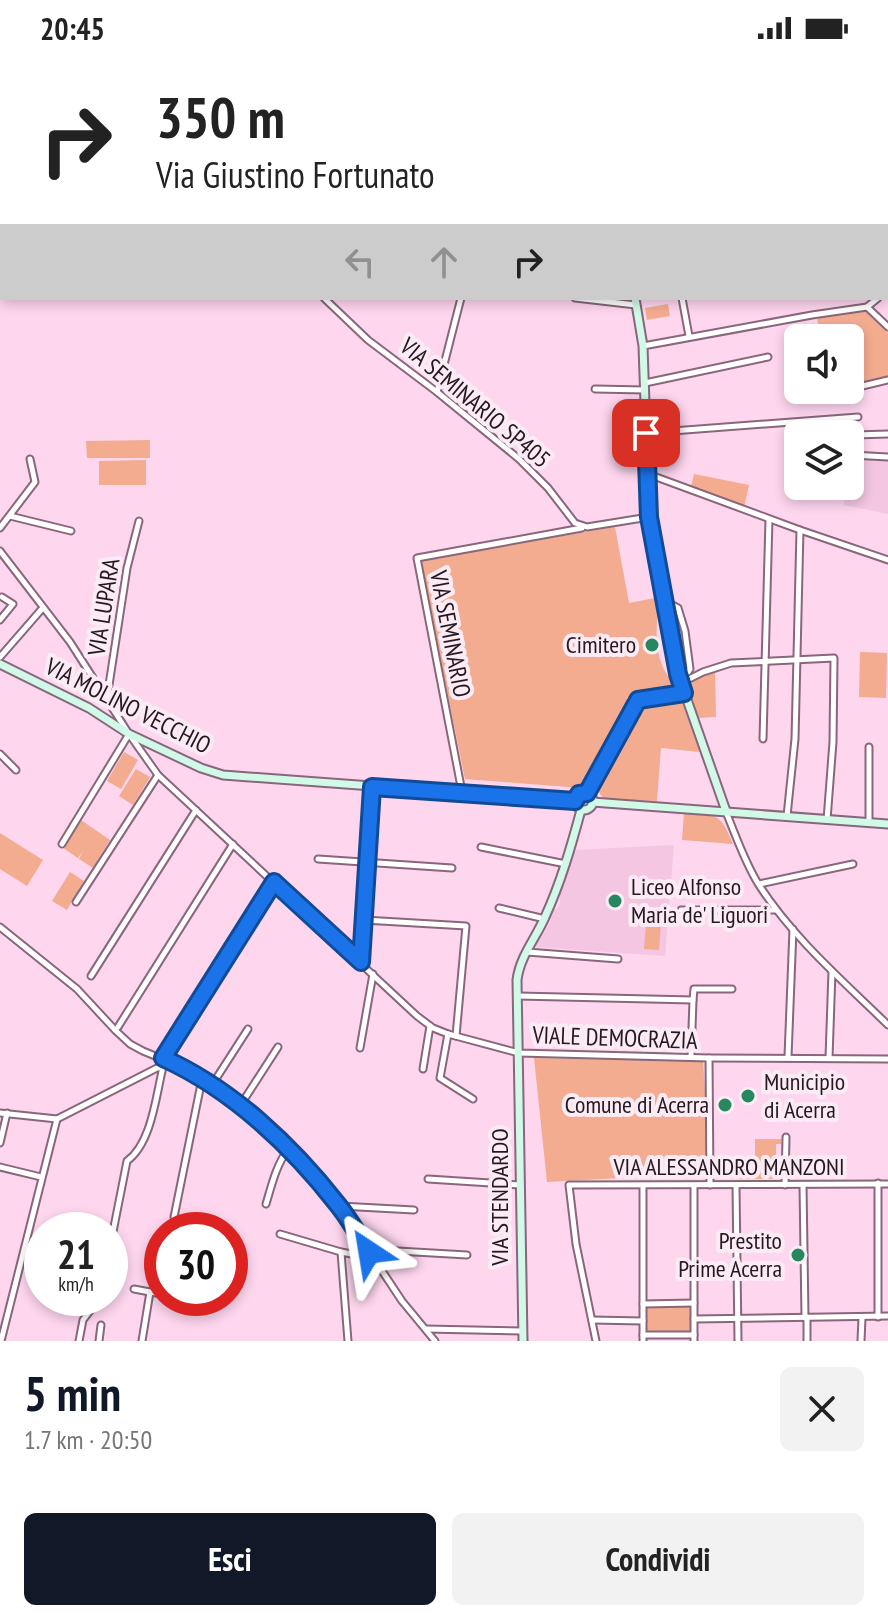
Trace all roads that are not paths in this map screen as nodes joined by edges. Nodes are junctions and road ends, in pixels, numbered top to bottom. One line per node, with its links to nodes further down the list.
1 (326, 300): 16 (street, VIA SEMINARIO SP405)
2 (460, 300): 16 (street)
3 (606, 300): 6 (street)
4 (682, 300): 9 (street)
5 (876, 300): 7 (street)
6 (636, 302): 10 (street)
7 (867, 307): 8 (street); 9 (street)
8 (888, 327)
9 (689, 336): 10 (street)
10 (643, 346): 14 (street)
11 (768, 357): 14 (street)
12 (888, 380): 13 (street)
13 (864, 386)
14 (645, 387): 15 (street); 18 (street)
15 (595, 389)
16 (437, 392): 29 (street, VIA SEMINARIO SP405)
17 (858, 417): 18 (street)
18 (646, 433): 24 (street)
19 (888, 434): 20 (street)
20 (864, 435)
21 (864, 456): 22 (street)
22 (888, 457)
23 (30, 459): 25 (street)
24 (647, 474): 26 (street); 27 (street)
25 (10, 516): 30 (street); 32 (street)
26 (649, 517): 29 (street); 36 (street)
27 (769, 519): 31 (street); 41 (street)
28 (139, 521): 46 (street, VIA LUPARA)
29 (587, 527): 54 (street, VIA SEMINARIO)
30 (0, 528)
31 (800, 530): 34 (street); 40 (street)
32 (71, 531)
33 (0, 551): 46 (street, VIALE DEMOCRAZIA)
34 (888, 560)
35 (2, 597): 38 (street)
36 (665, 601): 43 (street); 43 (street)
37 (41, 610): 39 (street)
38 (0, 620)
39 (0, 657)
40 (796, 659): 41 (street); 61 (street); 62 (street)
41 (764, 661): 44 (street); 48 (street)
42 (0, 664): 47 (street, VIA MOLINO VECCHIO)
43 (678, 674): 44 (street)
44 (681, 683): 45 (street)
45 (684, 693): 55 (street); 60 (street)
46 (107, 699): 47 (street, VIALE DEMOCRAZIA)
47 (129, 734): 52 (street, VIALE DEMOCRAZIA); 53 (street, VIA MOLINO VECCHIO); 65 (street)
48 (763, 739)
49 (869, 747): 63 (street)
50 (0, 754): 51 (street)
51 (16, 770)
52 (158, 775): 58 (street, VIALE DEMOCRAZIA); 75 (street)
53 (372, 787): 54 (street, VIA MOLINO VECCHIO); 69 (street)
54 (462, 793): 56 (street, VIA MOLINO VECCHIO)
55 (587, 793): 56 (street); 57 (street)
56 (575, 801): 59 (street)
57 (592, 802): 59 (street); 60 (street)
58 (196, 810): 66 (street, VIALE DEMOCRAZIA); 88 (street)
59 (581, 810): 70 (street, VIA STENDARDO)
60 (726, 811): 61 (street); 74 (street)
61 (787, 816): 62 (street)
62 (827, 820): 63 (street)
63 (869, 824): 64 (street)
64 (888, 824)
65 (62, 844)
66 (233, 844): 73 (street, VIALE DEMOCRAZIA); 94 (street)
67 (481, 847): 70 (street)
68 (318, 859): 69 (street)
69 (368, 862): 72 (street); 80 (street)
70 (567, 864): 79 (street, VIA STENDARDO)
71 (853, 864): 74 (street)
72 (452, 868)
73 (274, 882): 85 (street, VIALE DEMOCRAZIA); 105 (street)
74 (759, 884): 78 (street)
75 (76, 902)
76 (499, 908): 79 (street)
77 (681, 910): 78 (street)
78 (777, 910): 82 (street)
79 (545, 919): 83 (street, VIA STENDARDO)
80 (364, 920): 85 (street); 97 (street)
81 (0, 927): 105 (street)
82 (793, 928): 86 (street); 102 (street)
83 (527, 952): 84 (street); 90 (street, VIA STENDARDO)
84 (618, 959)
85 (361, 962): 87 (street, VIALE DEMOCRAZIA)
86 (832, 970): 92 (street); 104 (street)
87 (373, 974): 93 (street, VIALE DEMOCRAZIA); 99 (street)
88 (91, 976)
89 (732, 989): 91 (street)
90 (518, 996): 91 (street); 100 (street, VIA STENDARDO)
91 (693, 1000): 101 (street)
92 (888, 1025)
93 (430, 1026): 96 (street, VIALE DEMOCRAZIA); 108 (street)
94 (118, 1027)
95 (248, 1029): 110 (street)
96 (448, 1034): 97 (street, VIALE DEMOCRAZIA); 111 (street)
97 (456, 1036): 100 (street, VIALE DEMOCRAZIA)
98 (278, 1047): 112 (street)
99 (360, 1048)
100 (519, 1053): 101 (street, VIALE DEMOCRAZIA); 123 (street, VIA STENDARDO)
101 (691, 1057): 103 (street, VIALE DEMOCRAZIA)
102 (788, 1057): 103 (street, VIALE DEMOCRAZIA); 104 (street, VIALE DEMOCRAZIA)
103 (709, 1058): 124 (street)
104 (829, 1058): 106 (street, VIALE DEMOCRAZIA)
105 (165, 1059): 107 (street); 109 (street)
106 (888, 1059)
107 (163, 1067): 114 (street); 133 (street)
108 (423, 1069)
109 (202, 1079): 110 (street); 134 (street)
110 (212, 1085): 112 (street)
111 (473, 1099)
112 (240, 1106): 117 (street)
113 (4, 1113): 114 (street); 116 (street)
114 (57, 1119): 119 (street)
115 (786, 1137): 126 (street)
116 (0, 1143)
117 (288, 1149): 130 (street); 131 (street)
118 (0, 1167): 119 (street)
119 (41, 1177): 158 (street)
120 (428, 1179): 123 (street)
121 (878, 1183): 122 (street, VIA ALESSANDRO MANZONI); 127 (street, VIA ALESSANDRO MANZONI); 146 (street)
122 (888, 1184)
123 (520, 1185): 155 (street, VIA STENDARDO)
124 (710, 1185): 125 (street, VIA ALESSANDRO MANZONI); 129 (street, VIA ALESSANDRO MANZONI)
125 (736, 1185): 126 (street, VIA ALESSANDRO MANZONI); 147 (street)
126 (785, 1185): 127 (street, VIA ALESSANDRO MANZONI)
127 (803, 1185): 148 (street)
128 (643, 1186): 129 (street, VIA ALESSANDRO MANZONI); 142 (street); 151 (street, VIA ALESSANDRO MANZONI)
129 (694, 1186): 141 (street)
130 (266, 1204)
131 (339, 1206): 132 (street); 137 (street)
132 (414, 1210)
133 (117, 1212)
134 (175, 1212)
135 (280, 1234): 136 (street)
136 (341, 1252): 137 (street); 162 (street)
137 (371, 1255): 138 (street); 154 (street)
138 (467, 1255)
139 (134, 1289): 140 (street)
140 (144, 1291)
141 (694, 1303): 142 (street); 150 (street)
142 (643, 1304): 152 (street)
143 (86, 1316): 159 (street)
144 (146, 1316): 161 (street)
145 (888, 1316): 146 (street)
146 (878, 1317): 149 (street)
147 (738, 1318): 148 (street); 150 (street); 166 (street)
148 (806, 1318): 149 (street); 167 (street)
149 (862, 1318): 168 (street)
150 (694, 1319): 157 (street)
151 (592, 1320): 152 (street); 165 (street)
152 (643, 1321): 156 (street)
153 (101, 1325): 160 (street)
154 (425, 1329): 155 (street); 163 (street)
155 (523, 1331): 164 (street, VIA STENDARDO)
156 (643, 1338): 157 (street)
157 (694, 1338)
158 (1, 1341)
159 (79, 1341)
160 (99, 1341)
161 (142, 1341)
162 (348, 1341)
163 (435, 1341)
164 (523, 1341)
165 (596, 1341)
166 (738, 1341)
167 (807, 1341)
168 (861, 1341)

